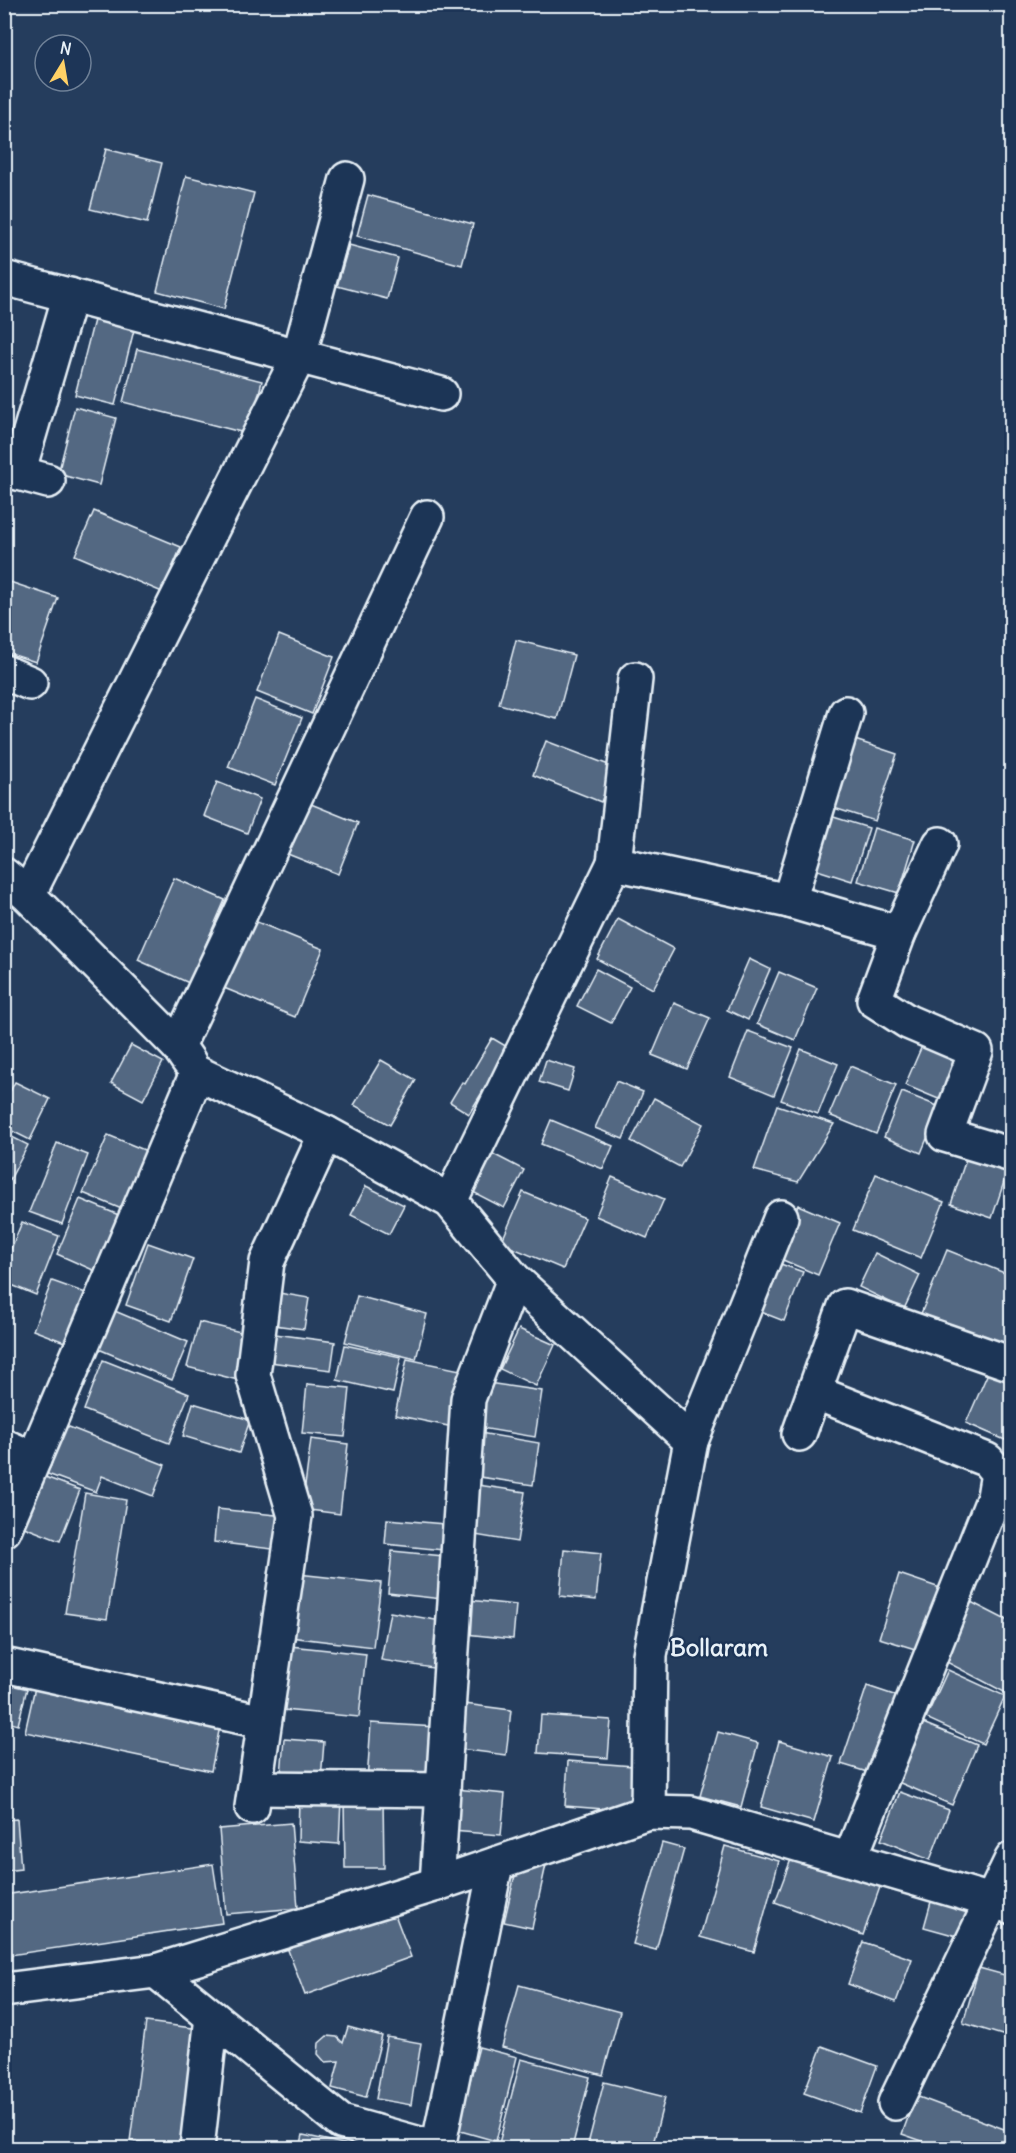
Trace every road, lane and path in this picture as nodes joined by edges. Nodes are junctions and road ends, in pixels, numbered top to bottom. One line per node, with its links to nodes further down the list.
1 (347, 179): 4 (street)
2 (4, 278): 3 (street)
3 (70, 295): 4 (street); 6 (street)
4 (299, 356): 5 (street); 12 (street)
5 (441, 394)
6 (23, 474)
7 (427, 517): 15 (street)
8 (635, 679): 11 (street)
9 (846, 713): 13 (street)
10 (940, 844): 14 (street)
11 (614, 863): 13 (street); 19 (street)
12 (16, 885): 15 (street)
13 (789, 901): 14 (street)
14 (899, 933): 18 (street)
15 (177, 1046): 16 (street)
16 (197, 1073): 17 (street); 26 (street)
17 (326, 1133): 19 (street); 29 (street)
18 (1011, 1155)
19 (450, 1201): 21 (street)
20 (781, 1217): 25 (street)
21 (514, 1280): 25 (street); 30 (street)
22 (1011, 1365): 23 (street)
23 (814, 1392): 24 (street); 32 (street)
24 (799, 1434)
25 (692, 1441): 31 (street)
26 (19, 1453): 27 (street)
27 (4, 1530)
28 (4, 1665): 29 (street)
29 (264, 1722): 30 (street)
30 (443, 1790): 35 (street)
31 (648, 1812): 32 (street); 34 (street)
32 (850, 1859): 36 (street)
33 (1011, 1859): 36 (street)
34 (496, 1864): 35 (street); 41 (street)
35 (437, 1884): 37 (street)
36 (1002, 1904): 40 (street)
37 (156, 1971): 38 (street); 39 (street)
38 (4, 1990)
39 (212, 2017): 41 (street); 42 (street)
40 (895, 2103)
41 (427, 2147)
42 (197, 2148)

